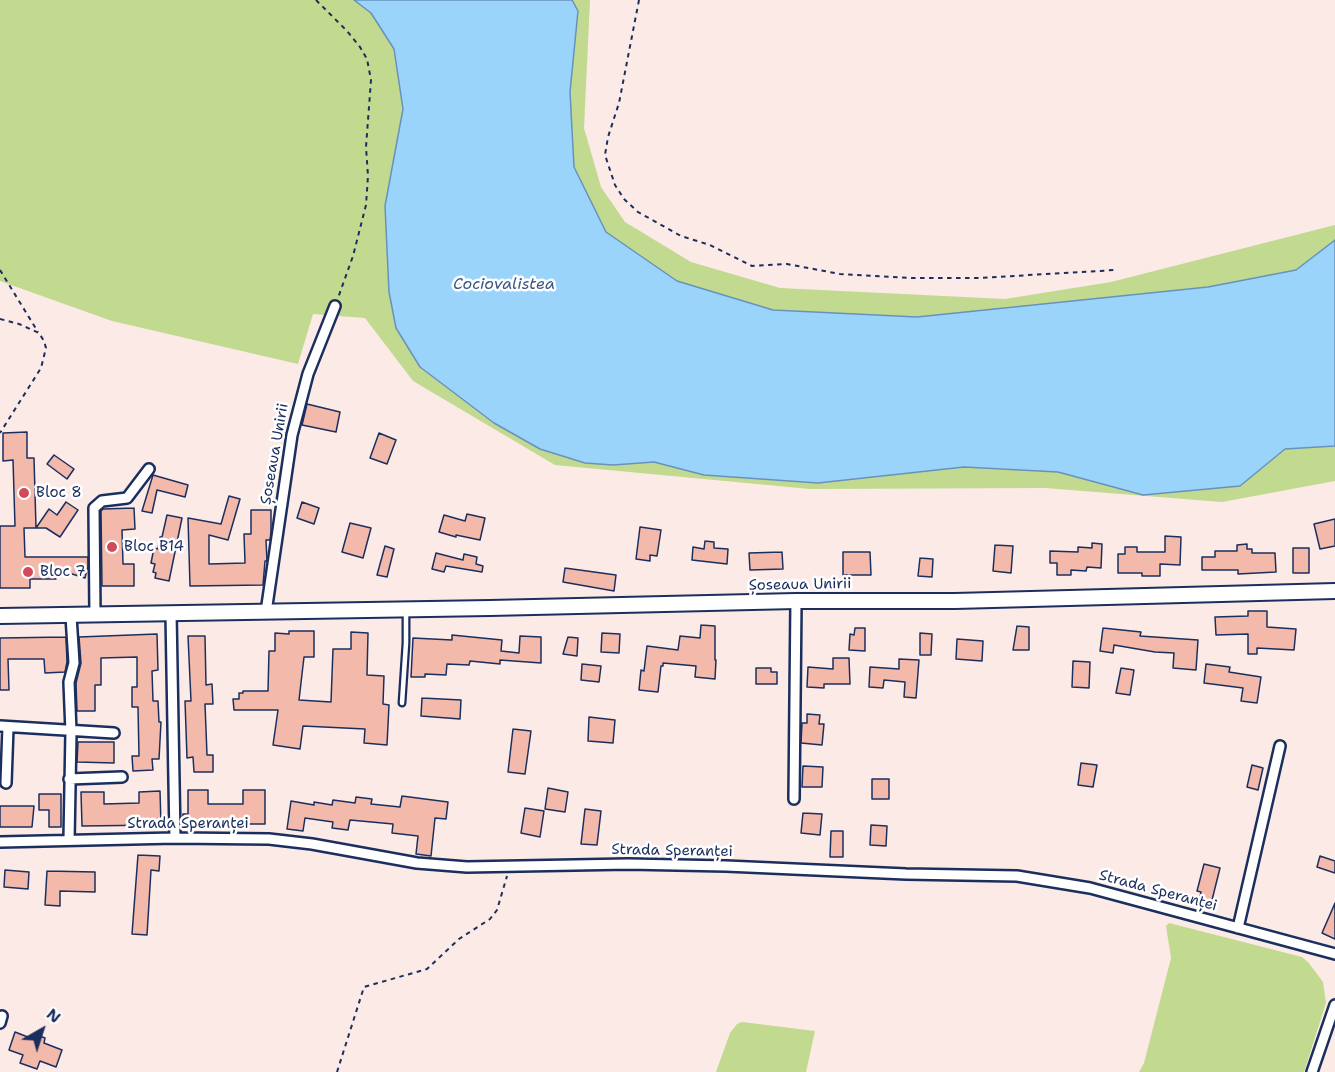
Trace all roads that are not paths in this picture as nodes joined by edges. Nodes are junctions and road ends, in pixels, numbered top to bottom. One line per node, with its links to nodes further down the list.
1 (335, 306): 6 (street, Șoseaua Unirii)
2 (149, 469): 8 (street)
3 (1335, 591): 4 (main road, Șoseaua Unirii)
4 (796, 601): 5 (main road, Șoseaua Unirii); 19 (street)
5 (406, 610): 6 (main road, Șoseaua Unirii); 11 (lane)
6 (266, 612): 7 (main road, Șoseaua Unirii)
7 (171, 613): 8 (main road, Șoseaua Unirii); 20 (street)
8 (95, 615): 10 (main road, Șoseaua Unirii)
9 (0, 616): 10 (main road, Șoseaua Unirii)
10 (72, 616): 13 (street)
11 (402, 703)
12 (4, 727): 13 (street); 18 (street)
13 (71, 732): 14 (street); 17 (street)
14 (114, 734)
15 (1280, 746): 23 (street)
16 (122, 777): 17 (street)
17 (69, 779): 21 (street)
18 (6, 783)
19 (794, 799)
20 (175, 838): 21 (street, Strada Speranței); 23 (street, Strada Speranței)
21 (69, 840): 22 (street, Strada Speranței)
22 (0, 842)
23 (1239, 928): 24 (street, Strada Speranței)
24 (1335, 954)
25 (1335, 1005): 26 (street)
26 (1312, 1072)

